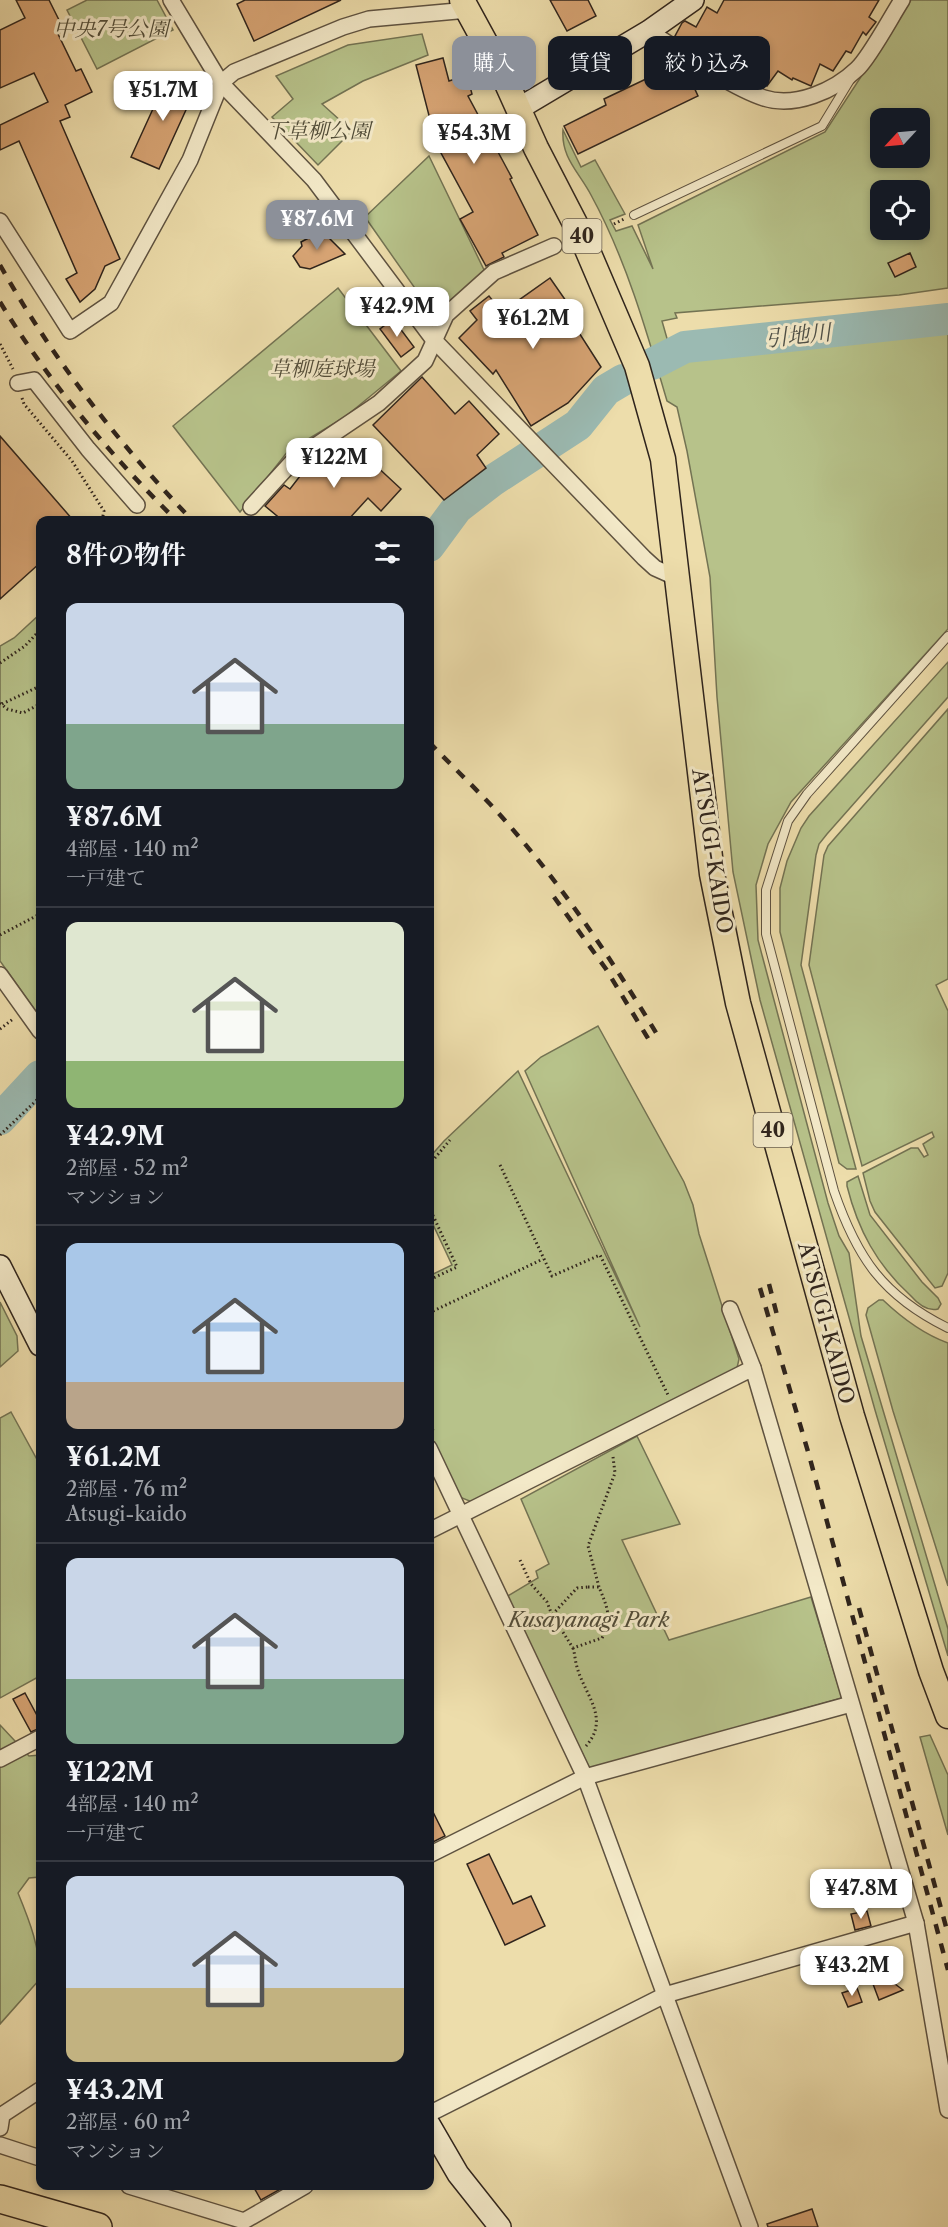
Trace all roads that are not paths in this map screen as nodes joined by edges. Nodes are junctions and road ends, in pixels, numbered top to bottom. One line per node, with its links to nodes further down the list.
1 (171, 0): 7 (street)
2 (693, 0): 5 (street)
3 (902, 0): 6 (street)
4 (465, 5): 7 (street); 8 (main road, ATSUGI-KAIDO / 40)
5 (649, 31): 6 (street); 8 (street)
6 (858, 69): 9 (lane)
7 (221, 83): 10 (street); 12 (street)
8 (518, 109): 16 (main road, ATSUGI-KAIDO / 40)
9 (634, 215)
10 (0, 221)
11 (554, 246): 12 (street)
12 (433, 339): 15 (street); 16 (street)
13 (18, 383): 14 (street)
14 (137, 505)
15 (250, 507)
16 (675, 577): 29 (main road, ATSUGI-KAIDO / 40)
17 (948, 636): 22 (lane)
18 (0, 975): 19 (street)
19 (36, 1025)
20 (0, 1266): 23 (street)
21 (730, 1309): 24 (street)
22 (948, 1328)
23 (36, 1337)
24 (753, 1368): 26 (street); 28 (street)
25 (434, 1447): 26 (street)
26 (461, 1515): 27 (street); 32 (street)
27 (434, 1528)
28 (851, 1704): 32 (street); 34 (street)
29 (948, 1716)
30 (36, 1740): 31 (street)
31 (0, 1759)
32 (585, 1777): 33 (street); 35 (street)
33 (434, 1852)
34 (916, 1923): 35 (street); 37 (street)
35 (665, 1995): 38 (street); 49 (street)
36 (36, 2093): 39 (street)
37 (948, 2110)
38 (434, 2111)
39 (0, 2128)
40 (434, 2133): 48 (street)
41 (0, 2145): 42 (street)
42 (36, 2157)
43 (140, 2190): 46 (street)
44 (298, 2190): 46 (street)
45 (0, 2199): 47 (highway)
46 (240, 2225)
47 (98, 2227)
48 (500, 2227)
49 (750, 2227)

